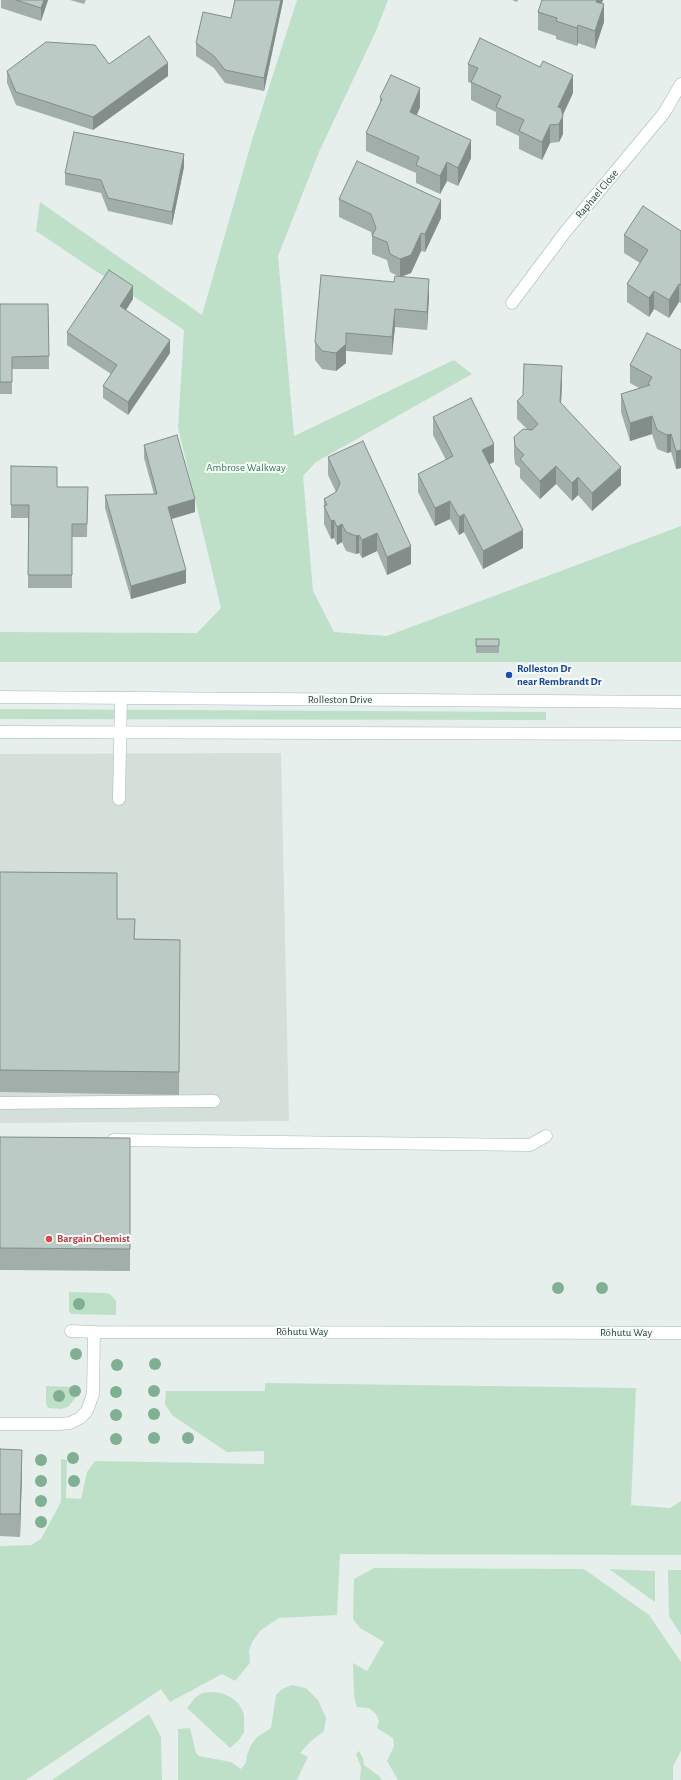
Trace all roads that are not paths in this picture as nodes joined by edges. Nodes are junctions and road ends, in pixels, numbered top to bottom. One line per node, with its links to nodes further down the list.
1 (681, 84): 2 (main road, Raphael Close)
2 (512, 303)
3 (0, 697): 4 (main road, Rolleston Drive)
4 (121, 698): 5 (main road, Rolleston Drive); 7 (main road)
5 (681, 702)
6 (0, 732): 7 (main road)
7 (121, 733): 8 (main road); 9 (main road)
8 (681, 734)
9 (119, 799)
10 (214, 1101): 11 (main road)
11 (0, 1102)
12 (546, 1136): 13 (main road)
13 (100, 1140)
14 (71, 1331): 15 (main road, Rōhutu Way)
15 (94, 1332): 16 (main road, Rōhutu Way); 17 (main road)
16 (681, 1333)
17 (0, 1424)

